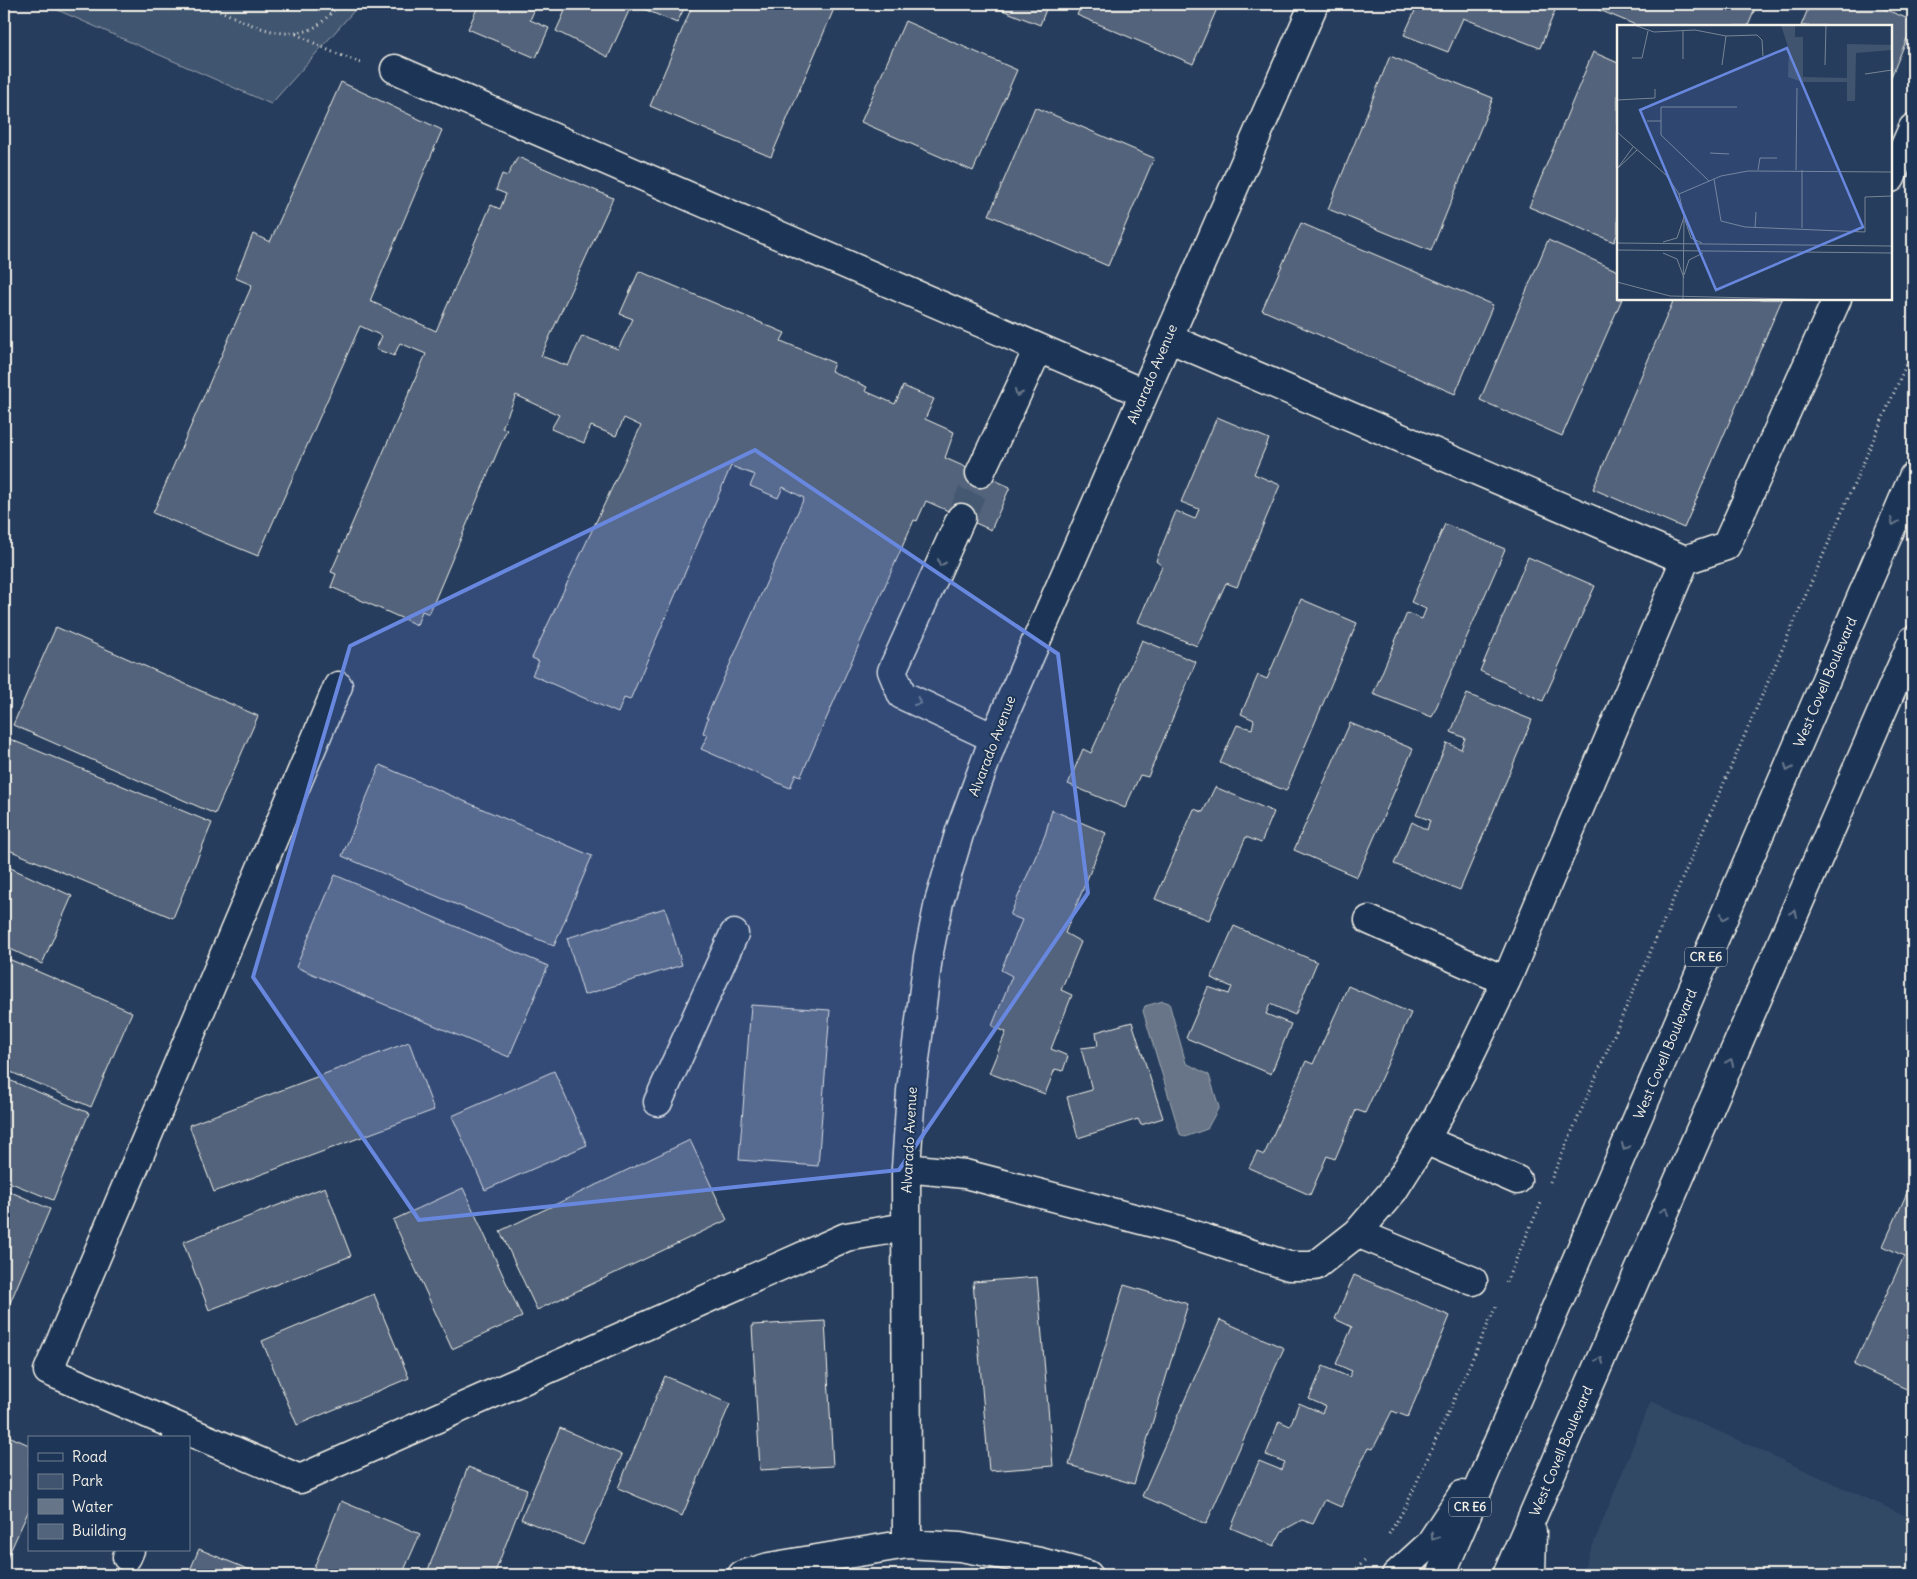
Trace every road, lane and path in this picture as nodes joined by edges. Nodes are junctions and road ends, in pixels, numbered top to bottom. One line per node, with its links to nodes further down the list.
1 (206, 4): 4 (path)
2 (340, 4): 4 (path)
3 (1314, 4): 9 (main road, Alvarado Avenue)
4 (296, 34): 5 (path)
5 (395, 69): 10 (main road)
6 (1913, 128): 7 (main road)
7 (1892, 176)
8 (1837, 300): 16 (main road)
9 (1168, 338): 12 (main road, Alvarado Avenue); 16 (main road)
10 (1038, 348): 12 (main road); 13 (main road, one-way to 13)
11 (1913, 349): 27 (path)
12 (1144, 393): 19 (main road, Alvarado Avenue)
13 (980, 473)
14 (1913, 477): 36 (main road, West Covell Boulevard / CR E6, one-way to 36)
15 (961, 518): 19 (main road, one-way to 19)
16 (1685, 560): 22 (main road)
17 (1913, 640): 37 (main road, West Covell Boulevard, one-way to 17)
18 (338, 686): 34 (main road)
19 (994, 738): 25 (main road, Alvarado Avenue)
20 (1369, 920): 22 (main road)
21 (734, 934): 23 (main road)
22 (1506, 981): 24 (main road)
23 (658, 1102)
24 (1425, 1140): 26 (main road); 30 (main road)
25 (906, 1168): 29 (main road, Alvarado Avenue); 30 (main road)
26 (1518, 1180)
27 (1547, 1189)
28 (1543, 1198): 32 (path)
29 (906, 1227): 35 (main road); 39 (main road, Alvarado Avenue)
30 (1357, 1233): 31 (main road)
31 (1473, 1281)
32 (1503, 1290)
33 (1499, 1299): 38 (path)
34 (179, 1433)
35 (190, 1437)
36 (1500, 1438): 44 (main road, one-way to 44); 45 (main road, West Covell Boulevard / CR E6)
37 (1533, 1518): 46 (main road, West Covell Boulevard); 47 (main road)
38 (1386, 1538)
39 (907, 1544): 41 (main road); 42 (main road)
40 (1370, 1556): 43 (path)
41 (742, 1575)
42 (1088, 1575)
43 (1349, 1575)
44 (1396, 1575)
45 (1440, 1575)
46 (1508, 1575)
47 (1531, 1575)

